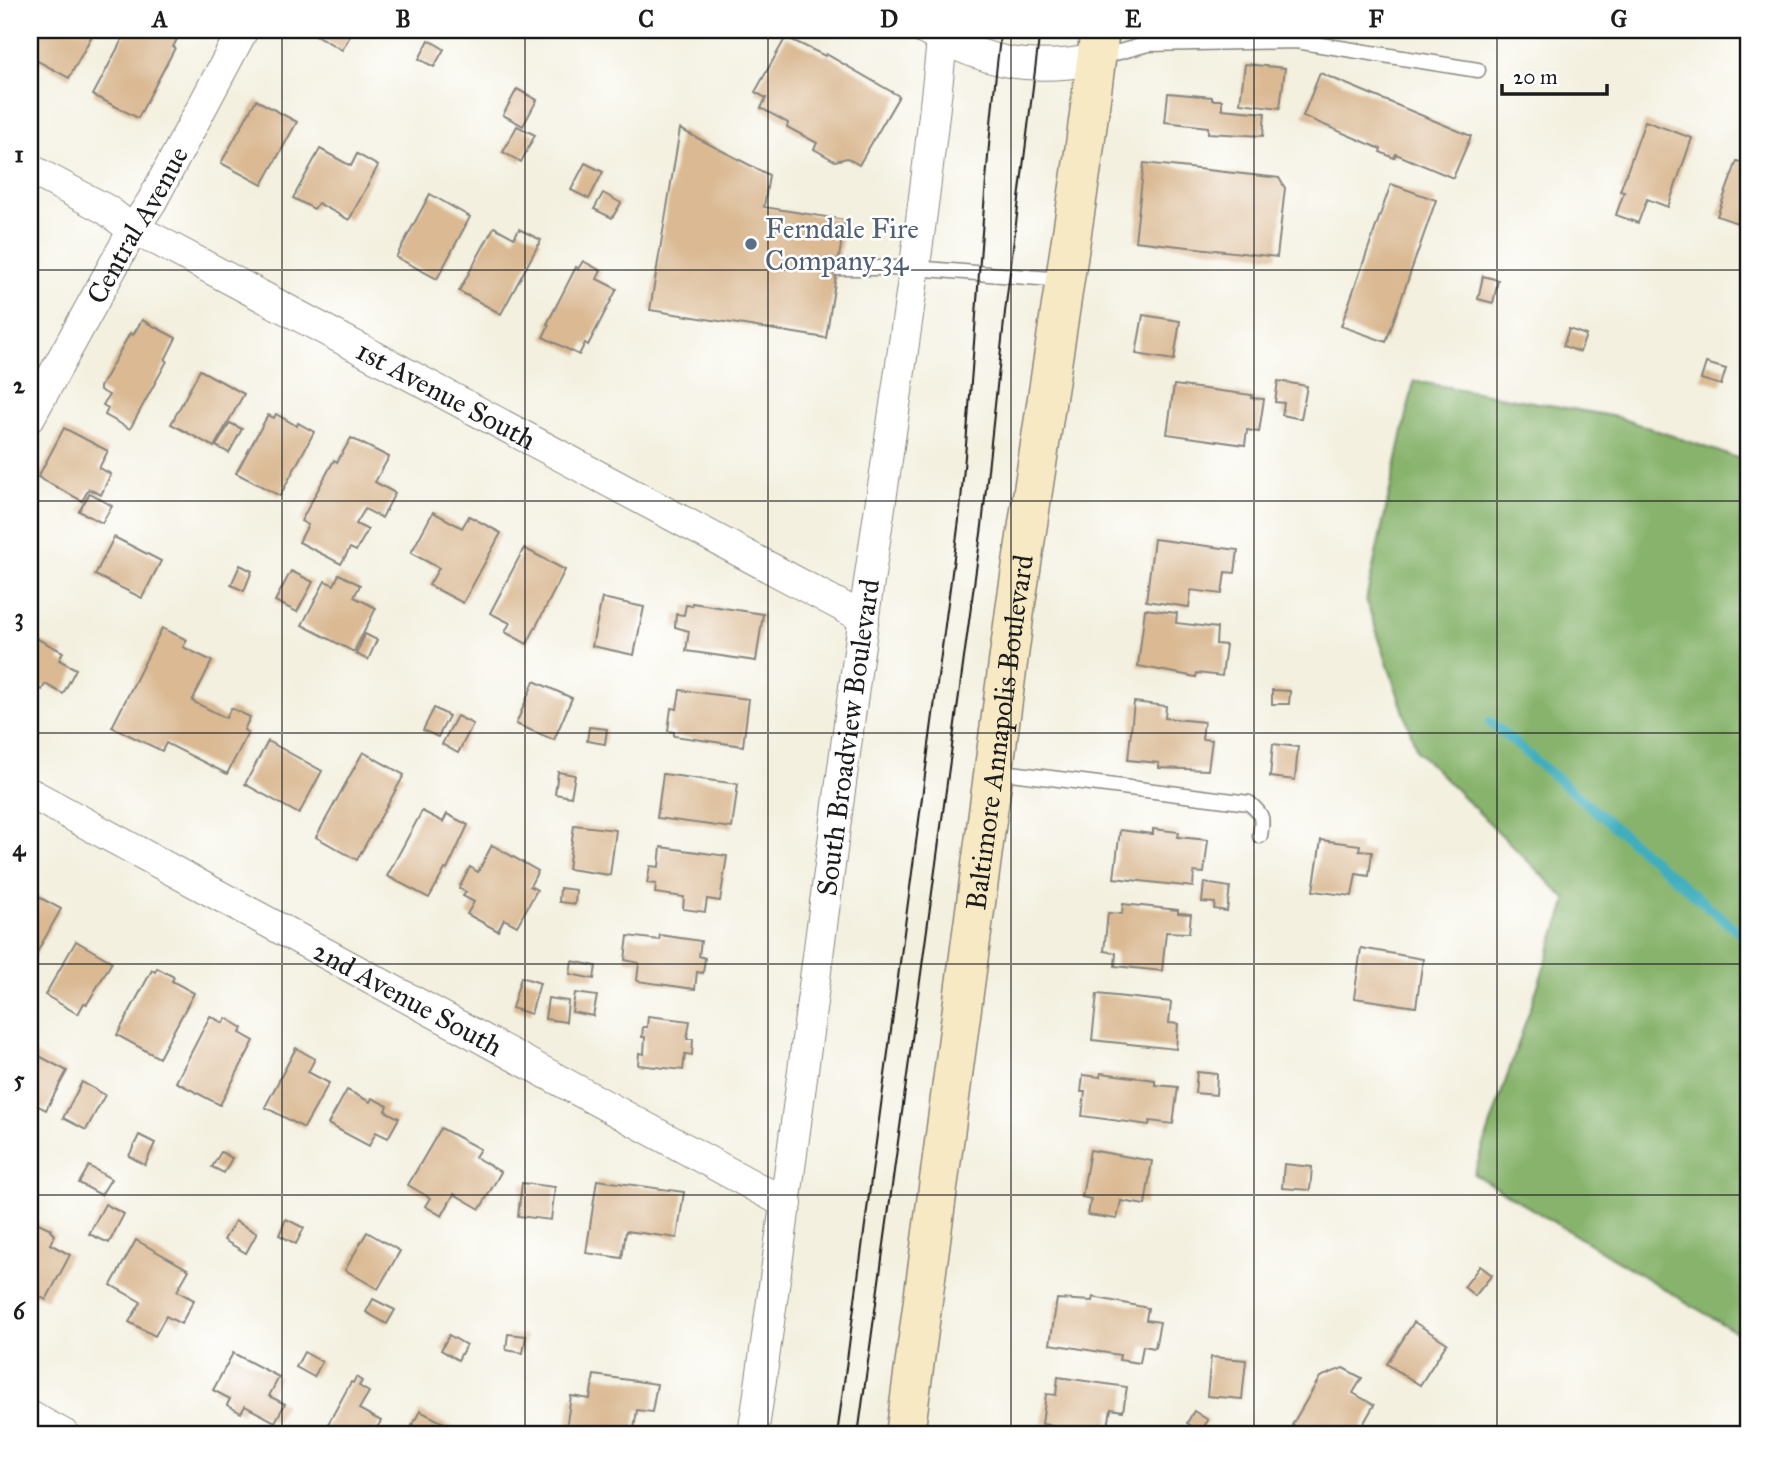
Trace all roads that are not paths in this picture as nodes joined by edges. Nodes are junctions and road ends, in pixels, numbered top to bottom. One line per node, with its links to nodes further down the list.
1 (243, 30): 6 (street, Central Avenue)
2 (936, 33): 3 (street); 8 (street, South Broadview Boulevard)
3 (1098, 44): 4 (lane); 9 (main road, Baltimore Annapolis Boulevard)
4 (1478, 70)
5 (30, 169): 6 (street, 1st Avenue South)
6 (133, 230): 10 (street, Central Avenue); 11 (street, 1st Avenue South)
7 (837, 268): 8 (lane)
8 (914, 268): 9 (lane); 11 (street, South Broadview Boulevard)
9 (1065, 280): 12 (main road, Baltimore Annapolis Boulevard)
10 (30, 417)
11 (864, 618): 15 (street, South Broadview Boulevard)
12 (993, 771): 14 (lane); 19 (main road, Baltimore Annapolis Boulevard)
13 (30, 793): 15 (street, 2nd Avenue South)
14 (1261, 836)
15 (787, 1204): 18 (street, South Broadview Boulevard)
16 (30, 1416): 17 (street)
17 (65, 1435)
18 (754, 1435)
19 (905, 1435)

